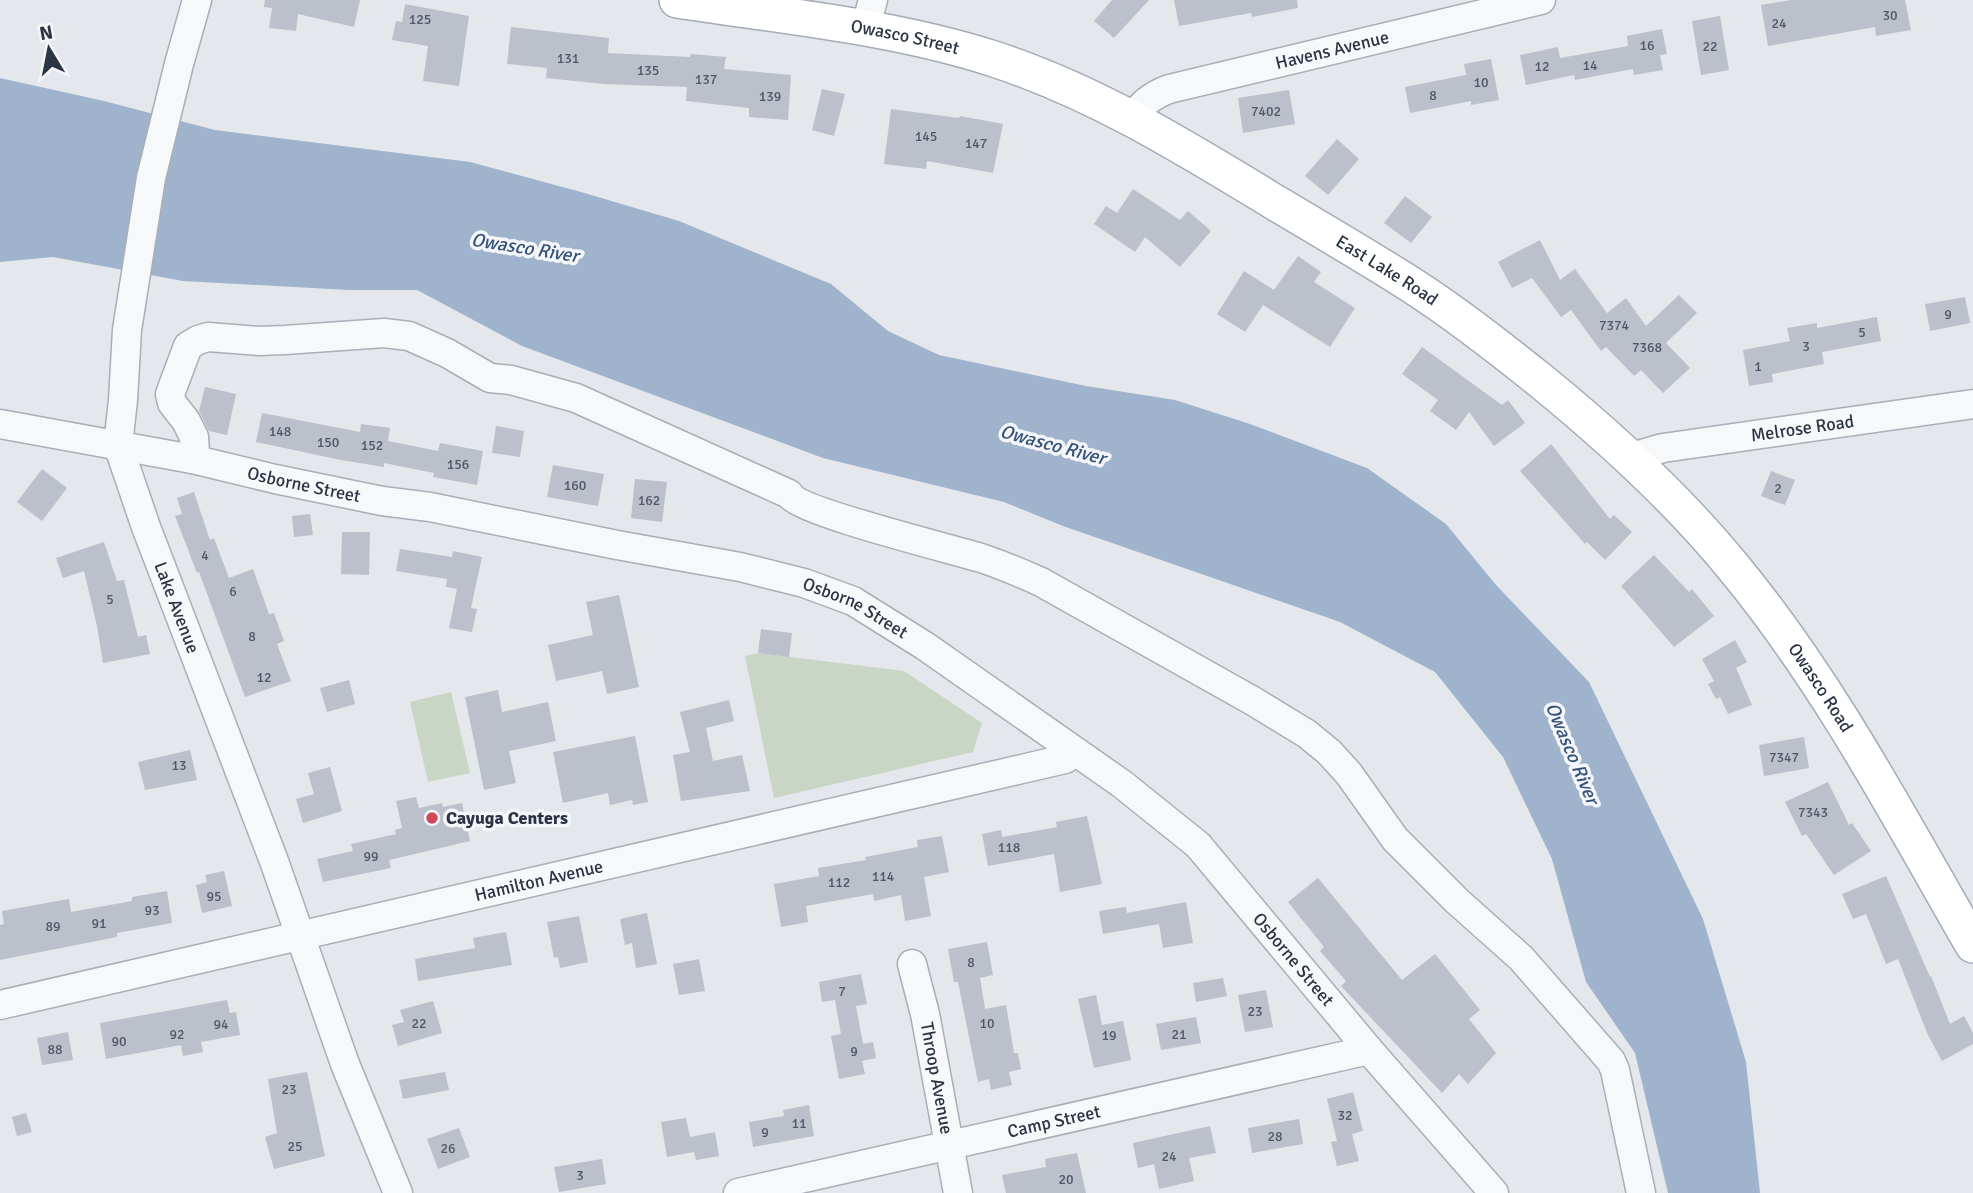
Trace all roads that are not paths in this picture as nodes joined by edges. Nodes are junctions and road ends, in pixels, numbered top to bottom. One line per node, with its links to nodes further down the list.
1 (197, 0): 8 (street, Lake Avenue)
2 (677, 0): 4 (main road, Owasco Street)
3 (1541, 0): 5 (street, Havens Avenue)
4 (869, 15): 5 (main road, Owasco Street)
5 (1128, 116): 9 (main road, East Lake Road)
6 (1973, 404): 9 (street, Melrose Road)
7 (0, 424): 8 (street, Osborne Street)
8 (118, 445): 10 (street, Osborne Street); 12 (street, Lake Avenue)
9 (1632, 457): 13 (main road, Owasco Road)
10 (192, 459): 11 (street, Osborne Street); 22 (street)
11 (1075, 752): 12 (street, Hamilton Avenue); 16 (street, Osborne Street)
12 (301, 937): 15 (street, Hamilton Avenue); 18 (street, Lake Avenue)
13 (1973, 945)
14 (912, 964): 17 (street, Throop Avenue)
15 (0, 1006)
16 (1369, 1050): 17 (street, Camp Street); 21 (street, Osborne Street)
17 (948, 1146): 19 (street, Camp Street); 20 (street, Throop Avenue)
18 (398, 1193)
19 (738, 1193)
20 (958, 1193)
21 (1494, 1193)
22 (1641, 1193)

